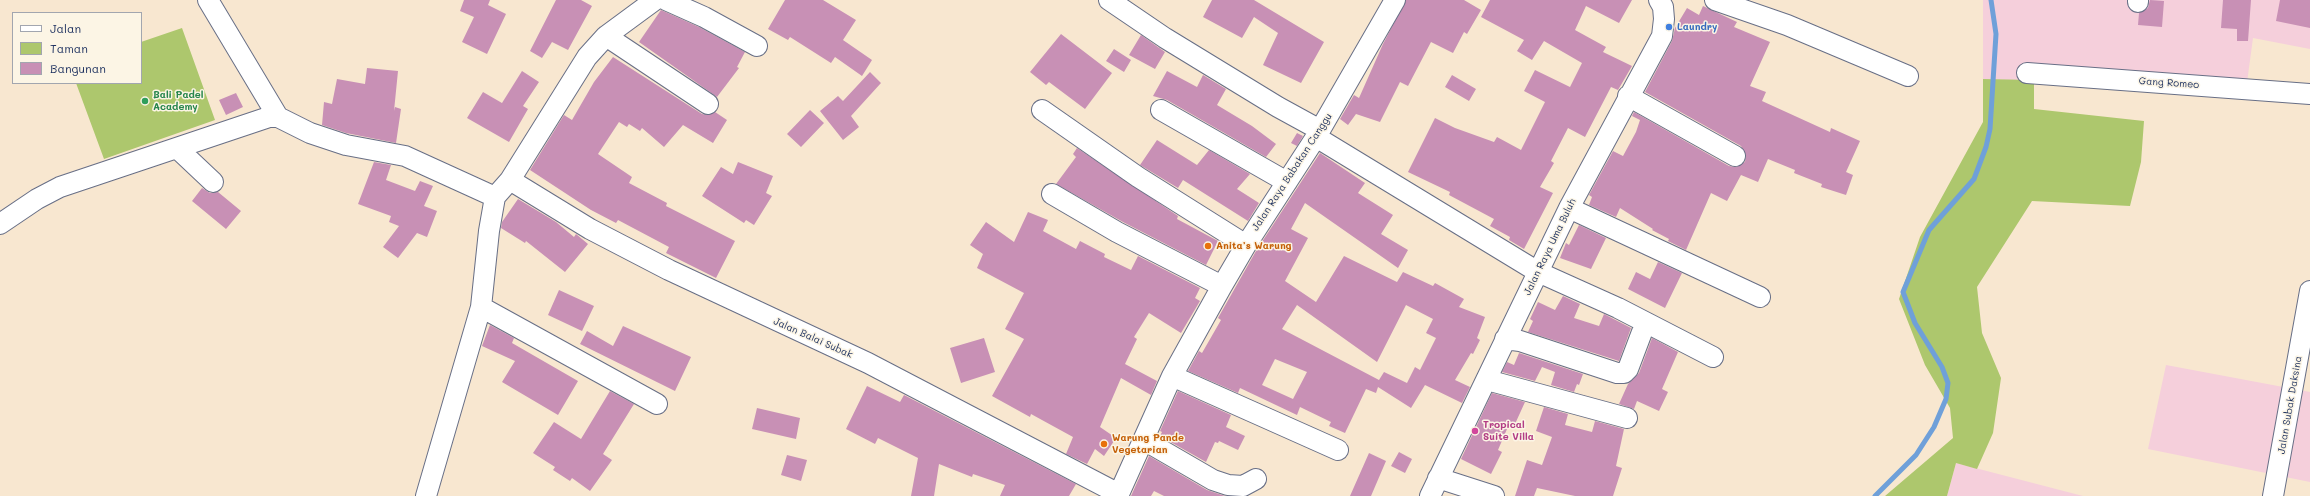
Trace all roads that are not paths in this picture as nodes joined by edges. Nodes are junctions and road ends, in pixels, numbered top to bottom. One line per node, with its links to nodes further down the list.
1 (208, 0): 17 (street)
2 (655, 0): 8 (street)
3 (666, 0): 9 (street)
4 (1109, 0): 18 (street)
5 (1659, 0): 13 (street, Jalan Raya Uma Buluh)
6 (1715, 0): 11 (street)
7 (1389, 2): 18 (street, Jalan Raya Babakan Canggu)
8 (606, 36): 14 (street); 21 (street)
9 (757, 46)
10 (2027, 73): 12 (street, Gang Romeo)
11 (1908, 76)
12 (2310, 94)
13 (1628, 96): 20 (street); 26 (street, Jalan Raya Uma Buluh)
14 (708, 104)
15 (1042, 110): 28 (street)
16 (1161, 110): 23 (street)
17 (278, 117): 19 (street); 25 (street)
18 (1318, 133): 23 (street, Jalan Raya Babakan Canggu); 29 (street)
19 (178, 149): 22 (street); 27 (street)
20 (1735, 156)
21 (510, 180): 25 (street); 45 (street, Jalan Balai Subak)
22 (214, 182)
23 (1286, 182): 28 (street, Jalan Raya Babakan Canggu)
24 (1052, 194): 30 (street)
25 (495, 197): 33 (street)
26 (1569, 208): 29 (street, Jalan Raya Uma Buluh); 32 (street)
27 (0, 224)
28 (1246, 245): 30 (street, Jalan Raya Babakan Canggu)
29 (1538, 272): 35 (street, Jalan Raya Uma Buluh); 36 (street)
30 (1222, 286): 37 (street, Jalan Raya Babakan Canggu)
31 (2310, 291): 46 (street, Jalan Subak Daksina)
32 (1760, 297)
33 (480, 307): 39 (street); 47 (street)
34 (1642, 332): 35 (street)
35 (1505, 339): 38 (street, Jalan Raya Uma Buluh)
36 (1713, 357)
37 (1172, 376): 41 (street, Jalan Raya Babakan Canggu); 42 (street)
38 (1487, 380): 40 (street); 43 (street, Jalan Raya Uma Buluh)
39 (657, 404)
40 (1627, 418)
41 (1144, 440): 44 (street); 45 (street, Jalan Raya Babakan Canggu)
42 (1338, 450)
43 (1438, 478): 48 (street, Jalan Raya Uma Buluh); 49 (street)
44 (1256, 479)
45 (1118, 495)
46 (2276, 495)
47 (426, 496)
48 (1430, 496)
49 (1494, 496)

